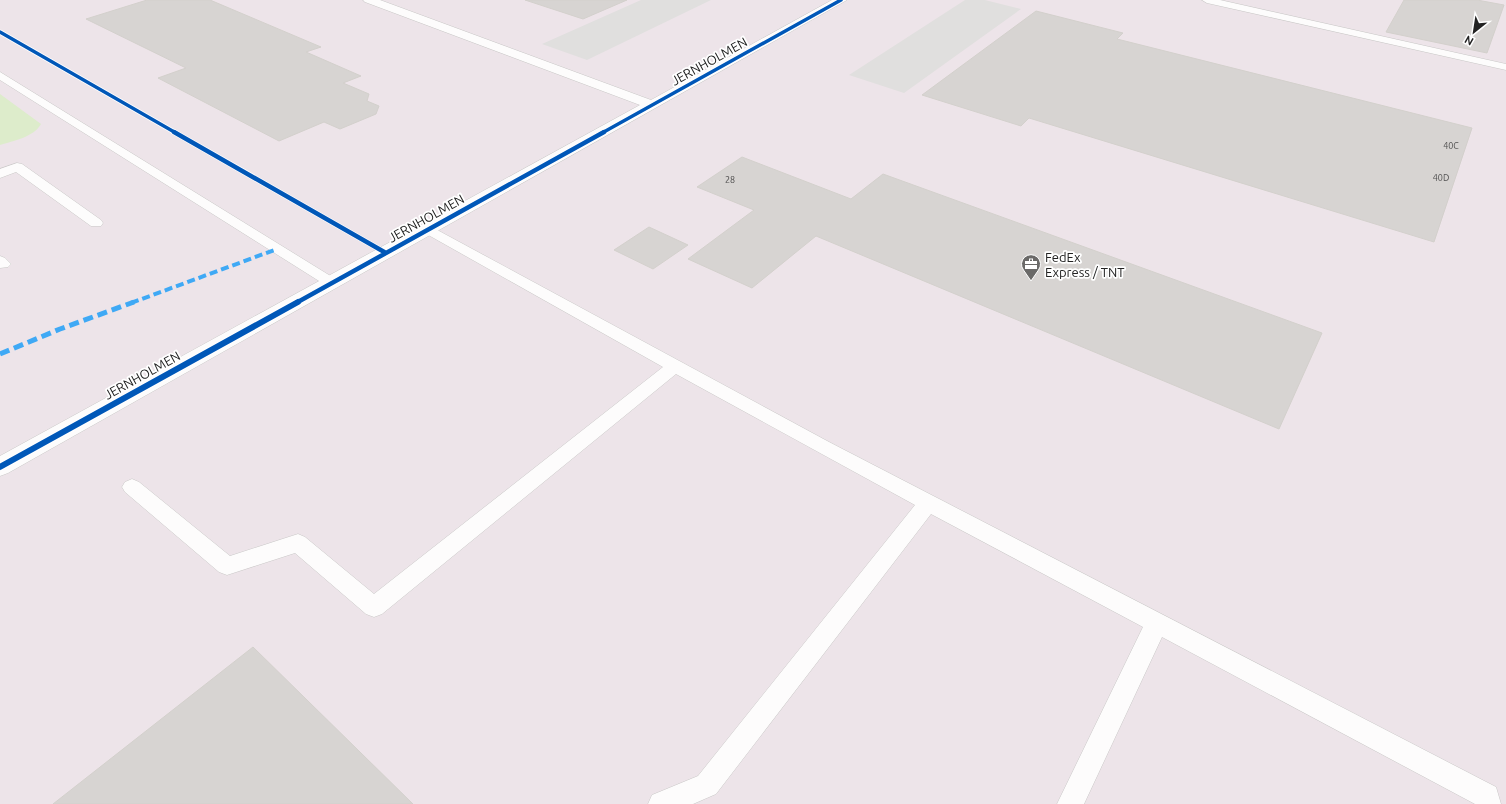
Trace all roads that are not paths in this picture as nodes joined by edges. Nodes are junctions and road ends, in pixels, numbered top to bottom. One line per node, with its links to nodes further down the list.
1 (369, 0): 6 (street)
2 (841, 0): 6 (street, JERNHOLMEN)
3 (1207, 0): 4 (lane)
4 (1506, 67)
5 (1, 76): 10 (lane)
6 (652, 105): 9 (street, JERNHOLMEN)
7 (0, 174): 8 (lane)
8 (96, 223)
9 (428, 229): 10 (street, JERNHOLMEN); 11 (lane)
10 (332, 283): 12 (street, JERNHOLMEN)
11 (675, 366): 13 (lane); 14 (lane)
12 (0, 467)
13 (132, 487)
14 (928, 503): 15 (lane); 16 (lane)
15 (1157, 623): 17 (lane); 18 (lane)
16 (661, 804)
17 (1070, 804)
18 (1488, 804)

